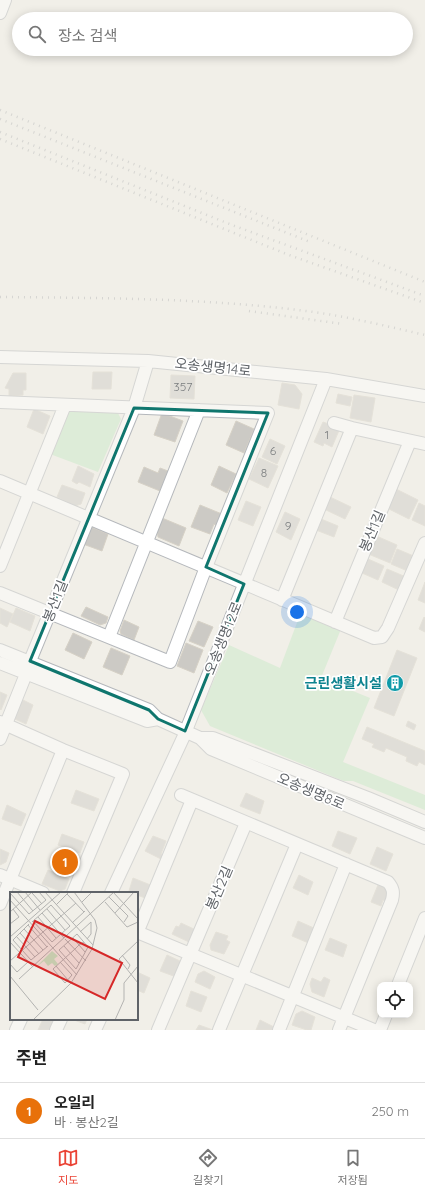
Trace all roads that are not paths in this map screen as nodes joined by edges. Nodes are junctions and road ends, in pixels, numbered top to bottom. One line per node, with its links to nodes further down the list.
1 (5, 0): 2 (street)
2 (0, 13)
3 (0, 357): 4 (street, 오송생명14로)
4 (148, 361): 5 (street, 오송생명14로); 9 (street, 봉산1길)
5 (326, 379): 6 (street, 오송생명14로); 22 (street, 오송생명12로)
6 (425, 396)
7 (0, 402): 8 (street)
8 (65, 405): 9 (street); 16 (street)
9 (134, 408): 10 (street); 17 (street, 봉산1길)
10 (200, 410): 18 (street); 21 (street)
11 (334, 422): 12 (street)
12 (352, 428): 13 (street); 24 (street)
13 (410, 441): 14 (street); 26 (street, 봉산1길)
14 (425, 444)
15 (0, 481): 16 (street)
16 (29, 493): 17 (street); 20 (street)
17 (89, 518): 18 (street); 25 (street, 봉산1길)
18 (146, 542): 21 (street); 27 (street)
19 (425, 543): 26 (street)
20 (0, 566)
21 (206, 567): 22 (street); 27 (street)
22 (244, 584): 24 (street); 34 (street, 오송생명12로)
23 (0, 593): 25 (street)
24 (282, 600): 26 (street)
25 (50, 613): 27 (street); 29 (street, 봉산1길)
26 (335, 622)
27 (108, 637)
28 (0, 650): 29 (street, 오송생명8로)
29 (30, 661): 32 (street, 오송생명8로)
30 (0, 663): 31 (street, 오송생명8로)
31 (26, 674): 32 (street, 오송생명8로); 33 (street)
32 (158, 719): 34 (street, 오송생명8로)
33 (3, 723): 36 (street); 37 (street)
34 (185, 731): 35 (street, 오송생명8로); 46 (street, 오송생명12로)
35 (200, 738): 39 (street, 오송생명8로); 40 (street, 오송생명8로)
36 (0, 739)
37 (63, 750): 43 (street); 45 (street)
38 (246, 822): 41 (street); 49 (street); 51 (street, 봉산2길)
39 (425, 822)
40 (425, 838)
41 (297, 844): 42 (street); 52 (street)
42 (346, 864): 54 (street); 55 (street)
43 (5, 877): 44 (street); 47 (street)
44 (41, 892)
45 (73, 892)
46 (112, 892)
47 (0, 904)
48 (425, 918): 53 (street)
49 (138, 929)
50 (138, 932): 51 (street)
51 (191, 954): 52 (street); 63 (street, 봉산2길)
52 (242, 975): 54 (street); 64 (street)
53 (399, 982)
54 (293, 996): 55 (street); 65 (street)
55 (344, 1017): 66 (street); 67 (street)
56 (385, 1018): 68 (street)
57 (21, 1020): 60 (street)
58 (61, 1020): 61 (street)
59 (100, 1020): 62 (street)
60 (16, 1030)
61 (56, 1030)
62 (96, 1030)
63 (158, 1030)
64 (219, 1030)
65 (279, 1030)
66 (339, 1030)
67 (374, 1030)
68 (380, 1030)

